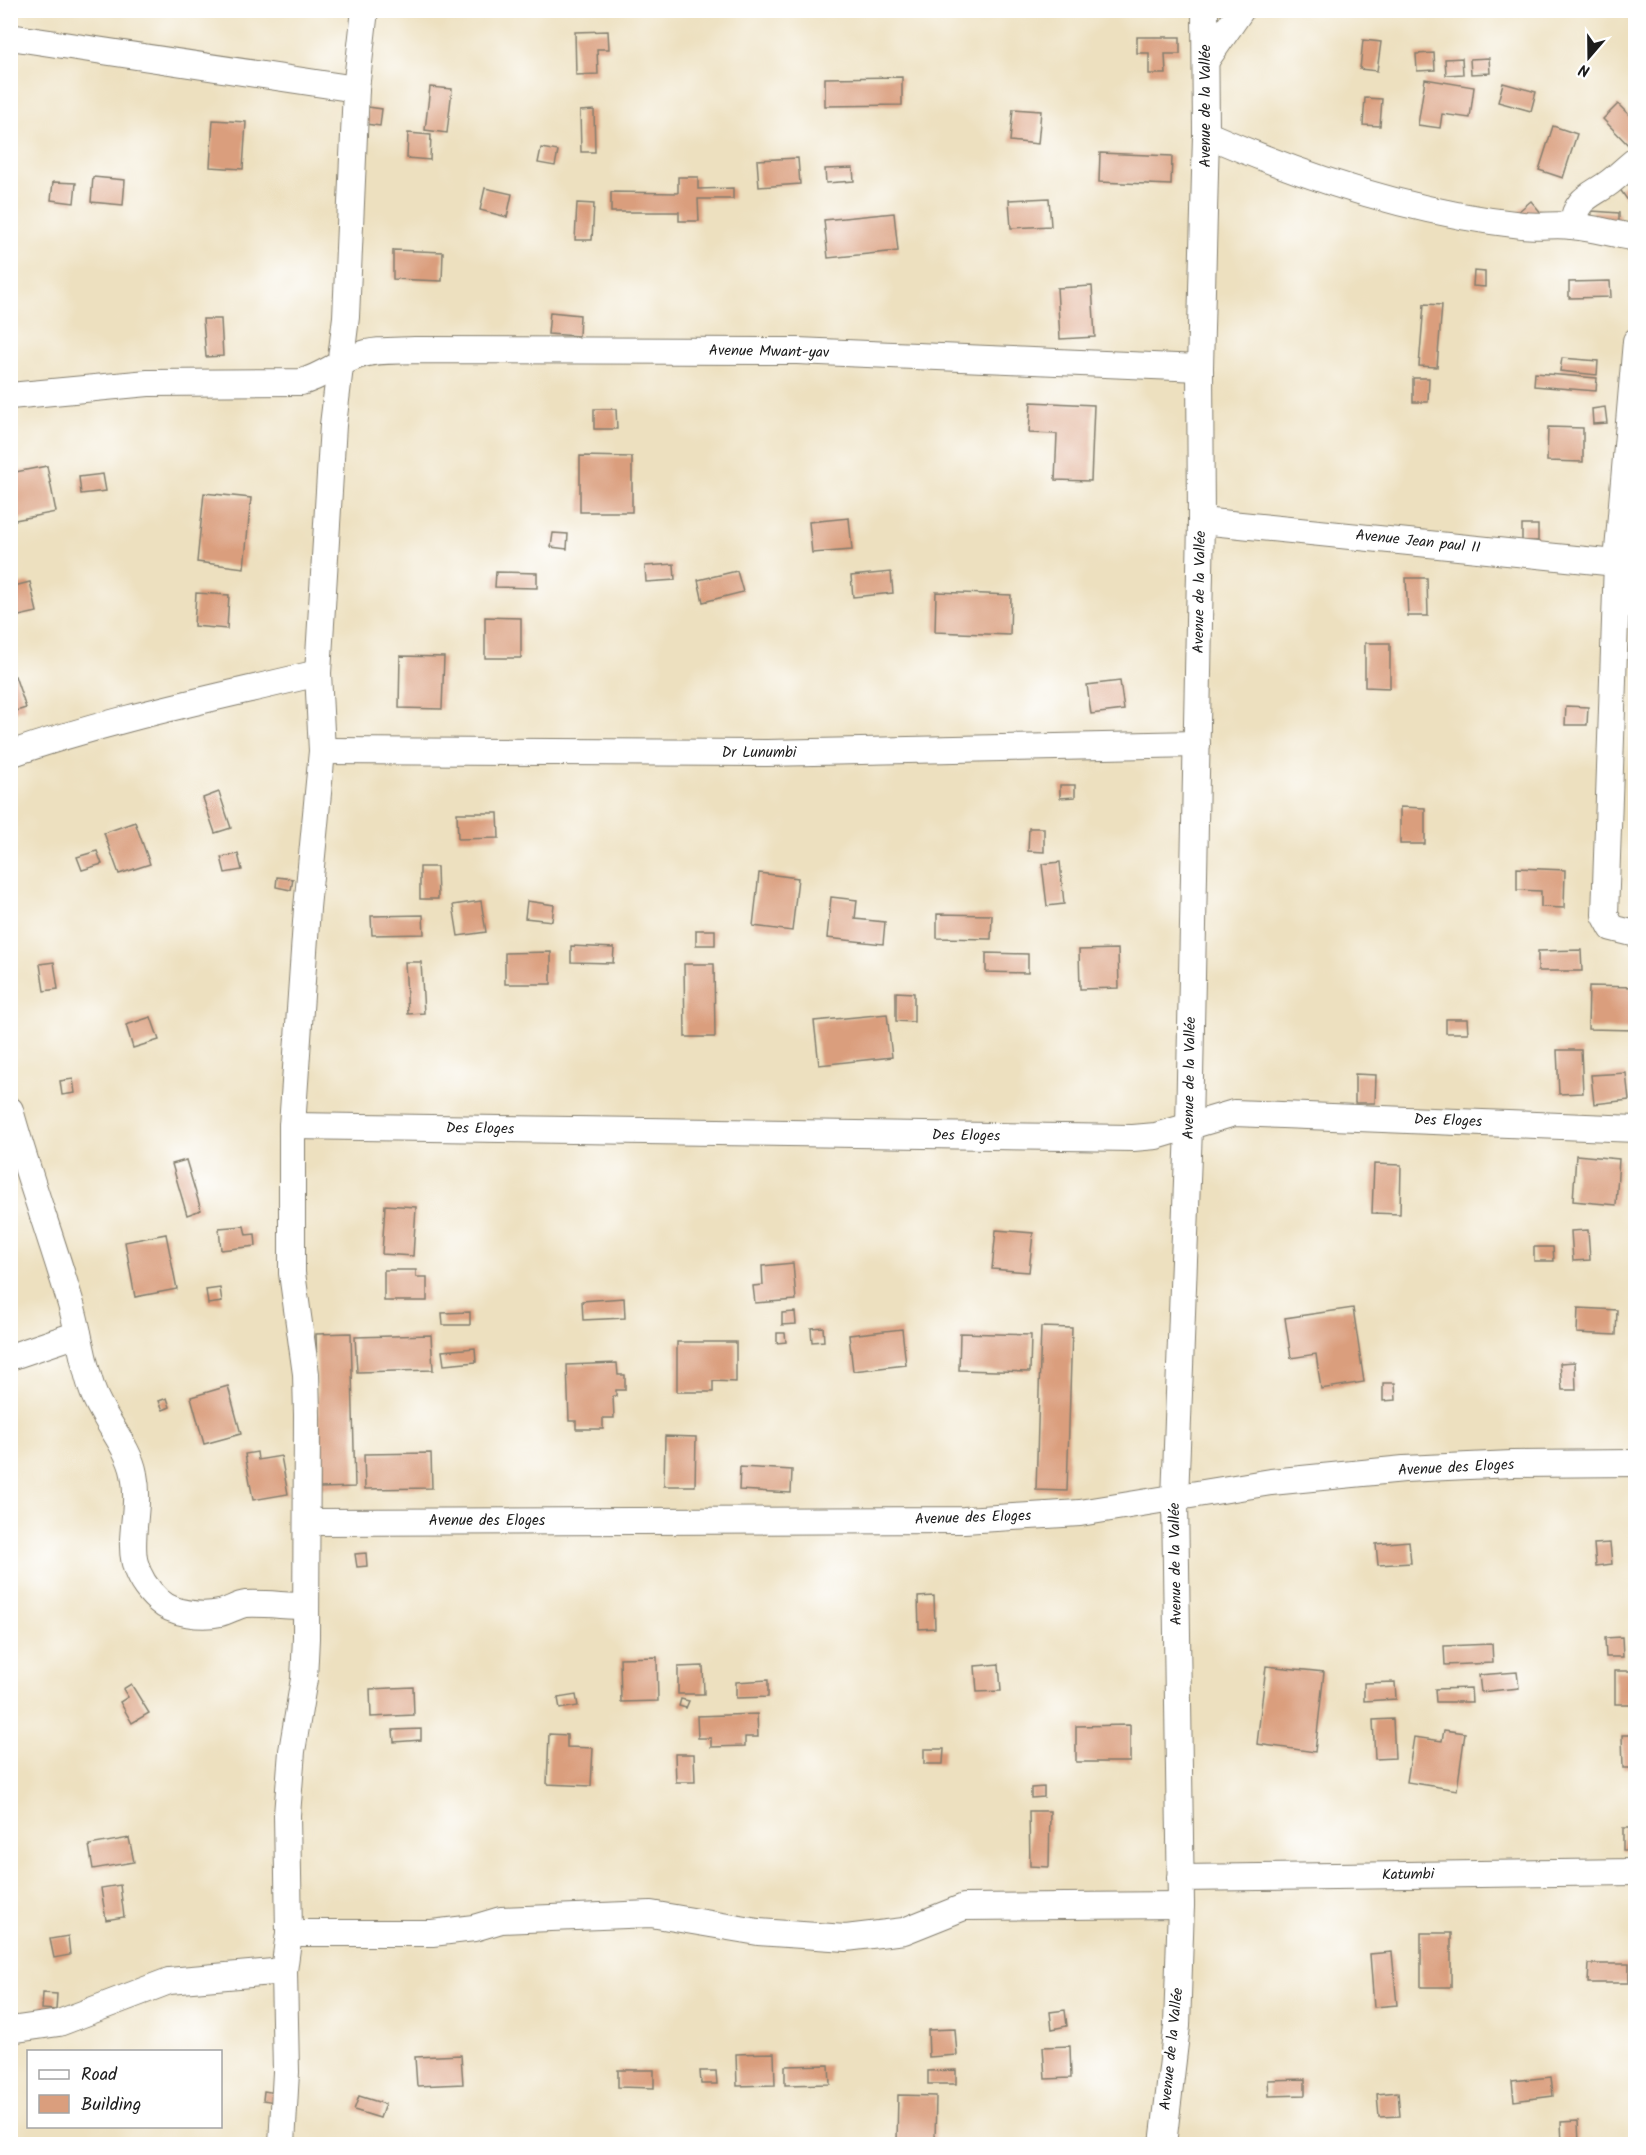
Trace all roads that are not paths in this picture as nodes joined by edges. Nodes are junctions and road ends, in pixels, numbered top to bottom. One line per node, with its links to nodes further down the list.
1 (365, 10): 6 (street)
2 (1205, 10): 5 (street, Avenue de la Vallée)
3 (1241, 10): 5 (street)
4 (10, 37): 6 (street)
5 (1207, 59): 7 (street, Avenue de la Vallée)
6 (356, 89): 12 (street)
7 (1206, 134): 9 (street); 13 (street, Avenue de la Vallée)
8 (1635, 160): 9 (street)
9 (1572, 226): 10 (street)
10 (1635, 238)
11 (1635, 341): 16 (street)
12 (342, 365): 13 (street, Avenue Mwant-yav); 14 (street, Avenue Mwant-yav); 17 (street)
13 (1200, 368): 15 (street, Avenue de la Vallée)
14 (10, 396)
15 (1201, 521): 16 (street, Avenue Jean paul II); 18 (street, Avenue de la Vallée)
16 (1626, 564): 21 (street)
17 (318, 673): 19 (street); 20 (street)
18 (1197, 744): 19 (street, Dr Lunumbi); 24 (street, Avenue de la Vallée)
19 (322, 751): 23 (street)
20 (10, 754)
21 (1635, 934)
22 (10, 1110): 26 (street)
23 (292, 1126): 24 (street, Des Eloges); 30 (street)
24 (1189, 1128): 25 (street, Des Eloges); 29 (street, Avenue de la Vallée)
25 (1635, 1129)
26 (78, 1334): 27 (street); 31 (street)
27 (10, 1357)
28 (1635, 1463): 29 (street, Avenue des Eloges)
29 (1175, 1499): 30 (street, Avenue des Eloges); 33 (street, Avenue de la Vallée)
30 (307, 1522): 31 (street)
31 (305, 1606): 35 (street)
32 (1635, 1872): 33 (street, Katumbi)
33 (1180, 1878): 34 (street, Avenue de la Vallée)
34 (1181, 1905): 35 (street); 39 (street, Avenue de la Vallée)
35 (289, 1932): 36 (street)
36 (285, 1971): 37 (street); 38 (street)
37 (10, 2030)
38 (282, 2145)
39 (1163, 2145)

